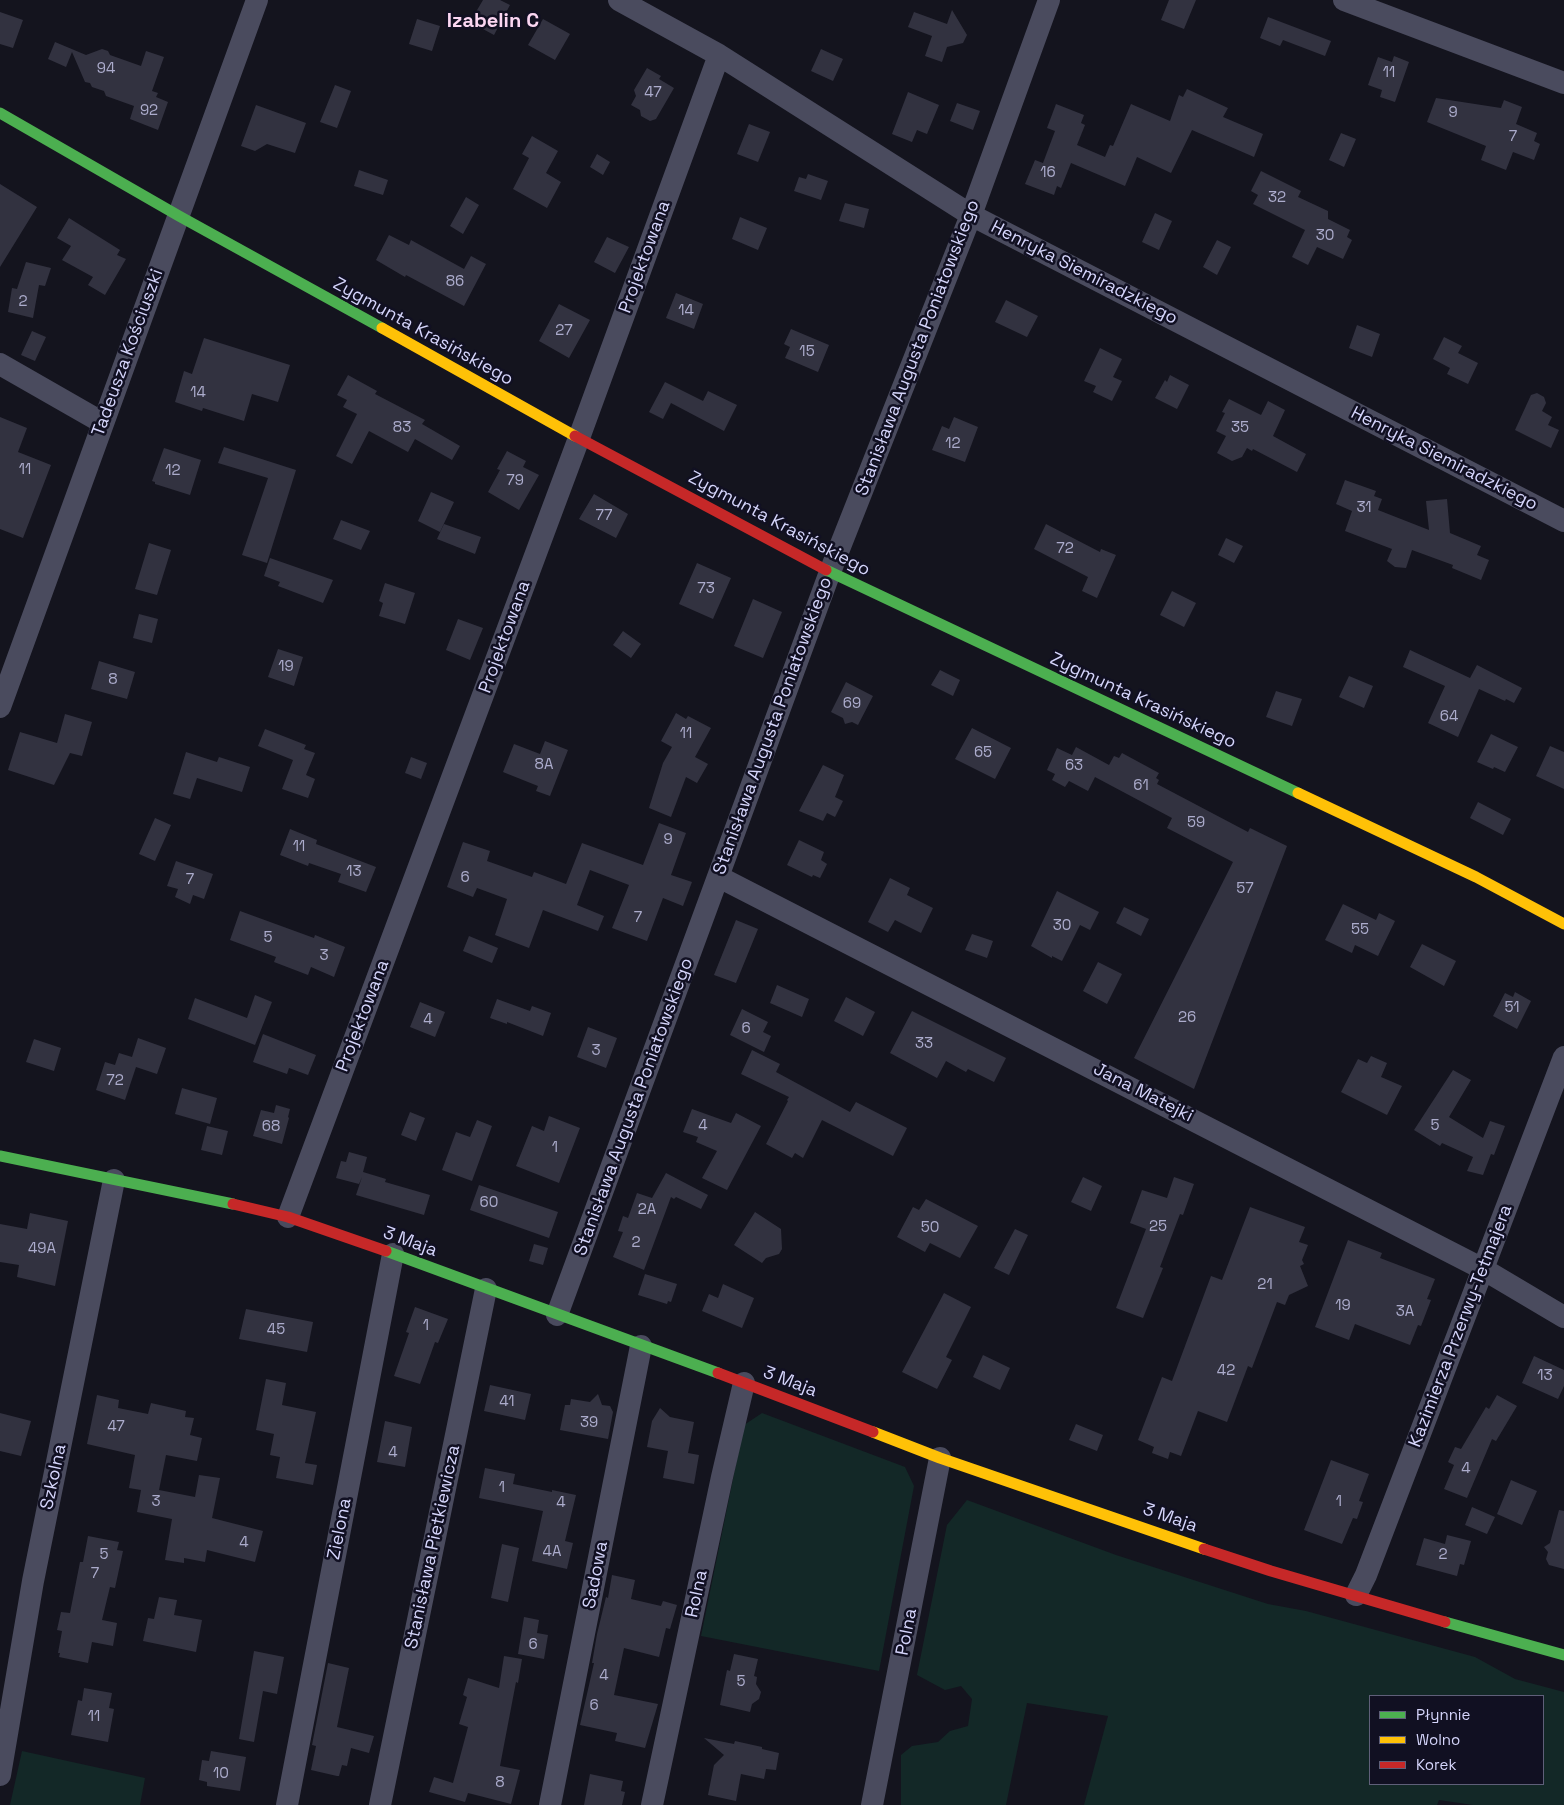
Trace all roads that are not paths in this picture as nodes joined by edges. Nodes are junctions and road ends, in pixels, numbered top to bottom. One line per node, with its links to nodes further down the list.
1 (258, 0): 9 (street, Tadeusza Kościuszki)
2 (618, 0): 5 (street, Henryka Siemiradzkiego)
3 (1049, 0): 8 (street, Stanisława Augusta Poniatowskiego)
4 (1347, 1): 6 (street)
5 (718, 55): 8 (street, Henryka Siemiradzkiego); 12 (street, Projektowana)
6 (1564, 82)
7 (0, 113): 9 (street, Zygmunta Krasińskiego)
8 (970, 215): 13 (street, Henryka Siemiradzkiego); 14 (street, Stanisława Augusta Poniatowskiego)
9 (178, 216): 11 (street, Tadeusza Kościuszki); 12 (street, Zygmunta Krasińskiego)
10 (0, 364): 11 (street)
11 (103, 423): 15 (street, Tadeusza Kościuszki)
12 (579, 438): 14 (street, Zygmunta Krasińskiego); 21 (street, Projektowana)
13 (1564, 521)
14 (830, 572): 16 (street, Stanisława Augusta Poniatowskiego); 17 (street, Zygmunta Krasińskiego)
15 (0, 707)
16 (718, 877): 23 (street, Jana Matejki); 25 (street, Stanisława Augusta Poniatowskiego)
17 (1564, 924)
18 (1564, 1057): 23 (street, Kazimierza Przerwy-Tetmajera)
19 (0, 1156): 20 (street, 3 Maja)
20 (114, 1180): 21 (street, 3 Maja); 32 (street, Szkolna)
21 (288, 1217): 22 (street, 3 Maja)
22 (393, 1254): 24 (street, 3 Maja); 33 (street, Zielona)
23 (1484, 1269): 26 (street, Jana Matejki); 30 (street, Kazimierza Przerwy-Tetmajera)
24 (486, 1289): 25 (street, 3 Maja); 34 (street, Stanisława Pietkiewicza)
25 (557, 1315): 27 (street, 3 Maja)
26 (1564, 1317)
27 (641, 1346): 28 (street, 3 Maja); 35 (street, Sadowa)
28 (744, 1383): 29 (street, 3 Maja); 36 (street, Rolna)
29 (940, 1458): 30 (street, 3 Maja); 37 (street, Polna)
30 (1356, 1595): 31 (street, 3 Maja)
31 (1564, 1655)
32 (0, 1775)
33 (287, 1805)
34 (380, 1805)
35 (550, 1805)
36 (652, 1805)
37 (872, 1805)

